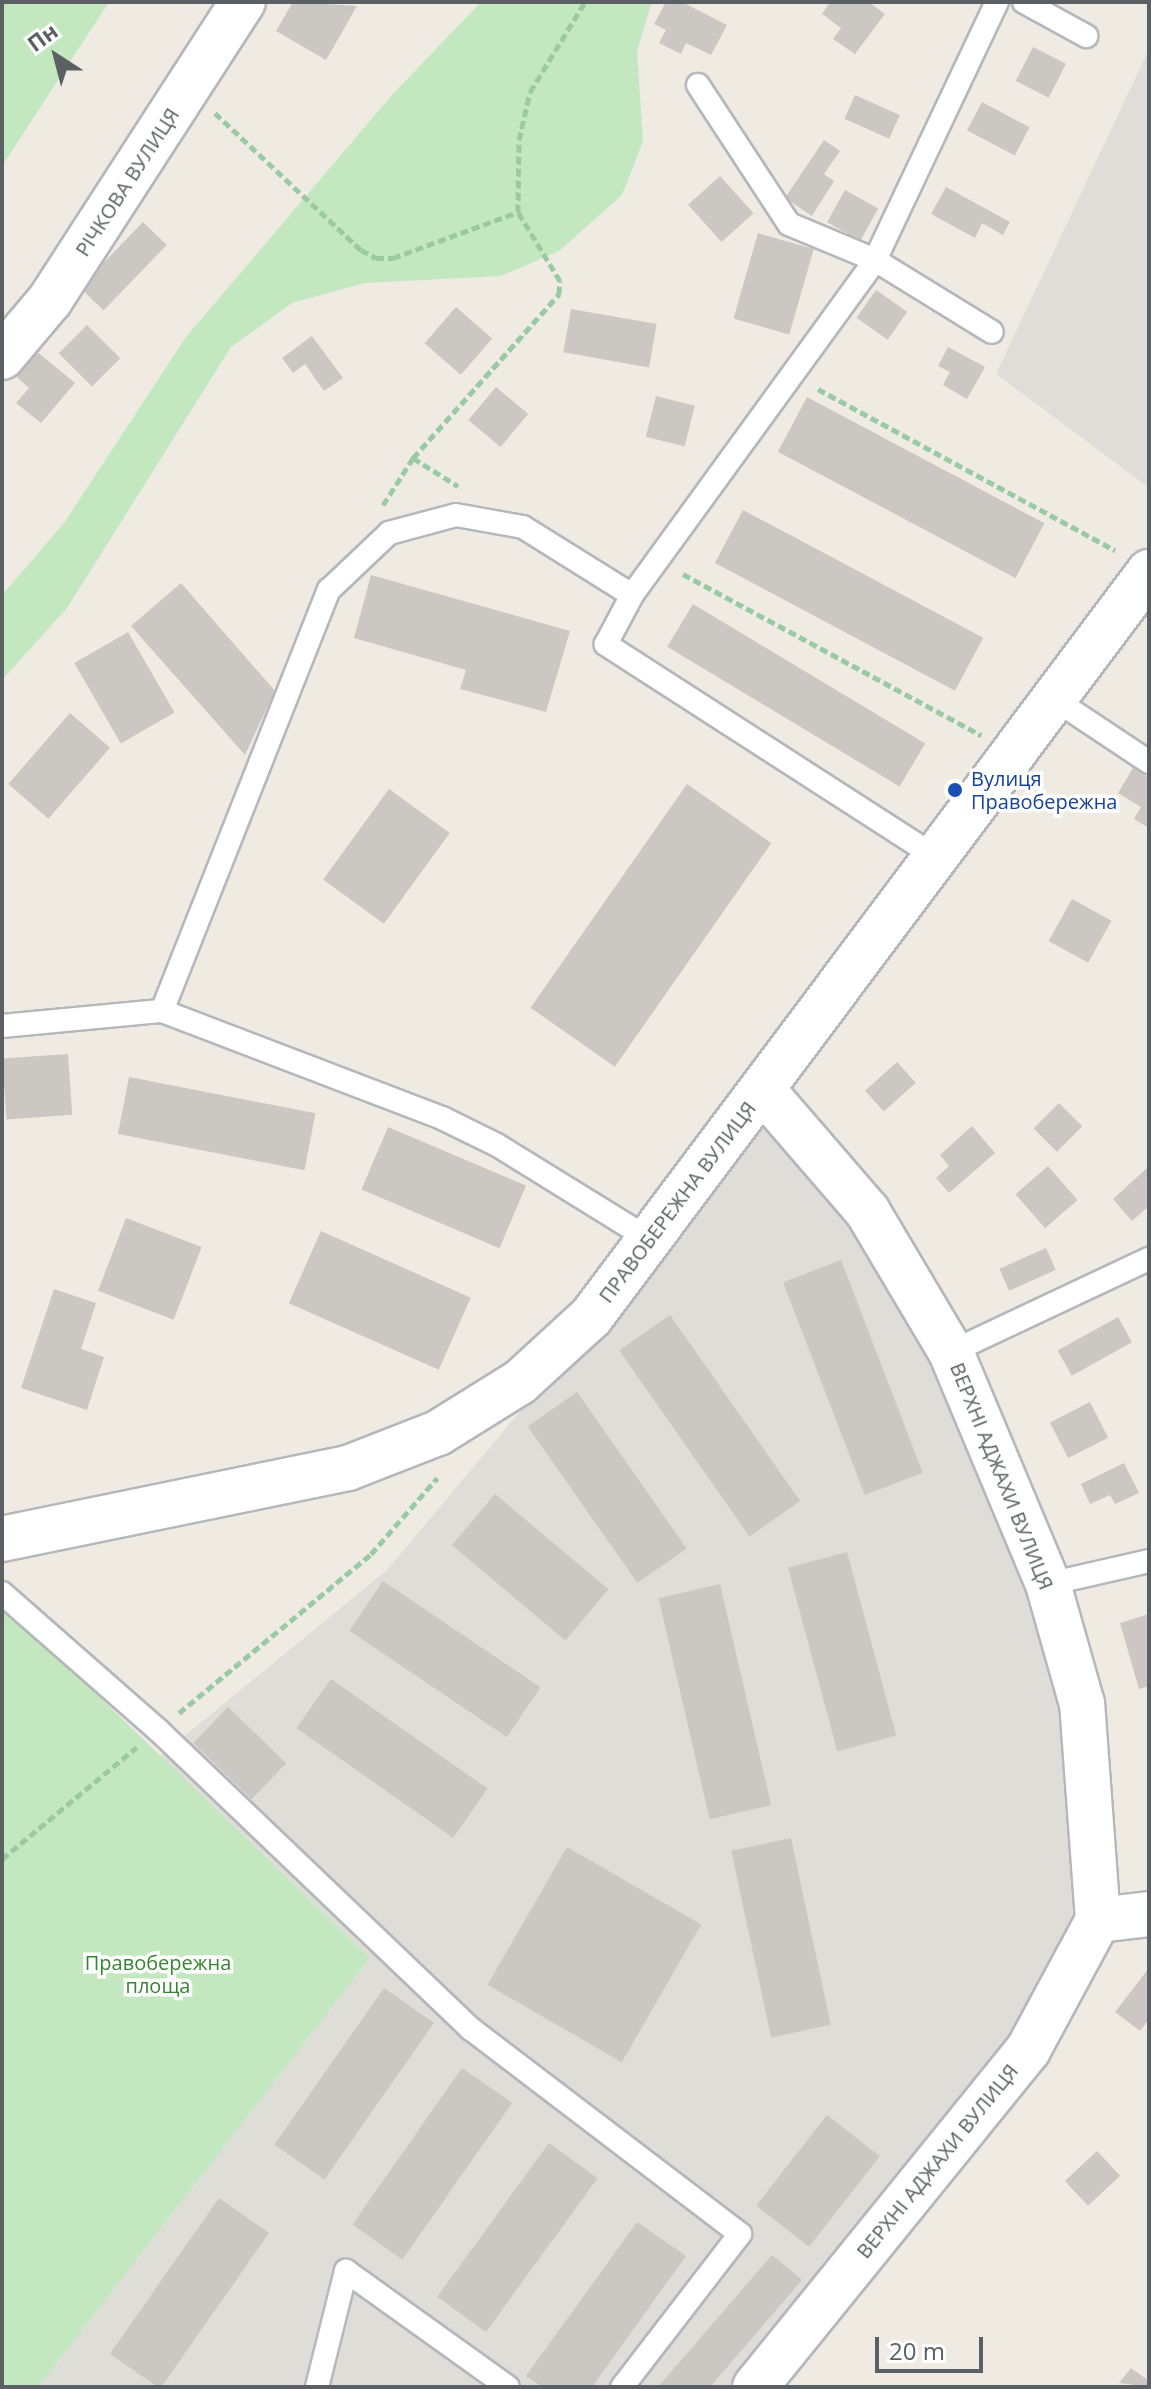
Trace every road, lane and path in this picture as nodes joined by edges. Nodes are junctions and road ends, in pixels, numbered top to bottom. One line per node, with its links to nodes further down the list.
1 (243, 2): 7 (street, РІЧКОВА ВУЛИЦЯ)
2 (585, 2): 8 (path)
3 (997, 2): 9 (lane)
4 (1024, 2): 5 (lane)
5 (1086, 36)
6 (698, 85): 9 (lane)
7 (188, 87): 8 (path); 11 (street, РІЧКОВА ВУЛИЦЯ)
8 (518, 212): 13 (path)
9 (875, 260): 10 (lane); 12 (lane)
10 (992, 332)
11 (2, 357)
12 (792, 375): 14 (lane); 15 (path)
13 (380, 511)
14 (658, 560): 16 (lane); 18 (path)
15 (1138, 564): 17 (street, ПРАВОБЕРЕЖНА ВУЛИЦЯ)
16 (632, 595): 20 (lane); 21 (lane)
17 (1054, 699): 18 (street, ПРАВОБЕРЕЖНА ВУЛИЦЯ); 19 (lane)
18 (1013, 753): 20 (street, ПРАВОБЕРЕЖНА ВУЛИЦЯ)
19 (1149, 762)
20 (936, 857): 23 (street, ПРАВОБЕРЕЖНА ВУЛИЦЯ)
21 (162, 1011): 22 (lane); 24 (lane)
22 (2, 1026)
23 (762, 1089): 24 (street, ПРАВОБЕРЕЖНА ВУЛИЦЯ); 26 (street, ВЕРХНІ АДЖАХИ ВУЛИЦЯ)
24 (649, 1239): 28 (street, ПРАВОБЕРЕЖНА ВУЛИЦЯ)
25 (1149, 1259): 26 (lane)
26 (951, 1352): 30 (street, ВЕРХНІ АДЖАХИ ВУЛИЦЯ)
27 (441, 1474): 32 (path)
28 (2, 1539)
29 (1149, 1561): 30 (lane)
30 (1048, 1584): 35 (street, ВЕРХНІ АДЖАХИ ВУЛИЦЯ)
31 (2, 1593): 32 (lane)
32 (158, 1730): 33 (path); 38 (lane)
33 (2, 1859)
34 (1149, 1914): 35 (street)
35 (1098, 1920): 39 (street, ВЕРХНІ АДЖАХИ ВУЛИЦЯ)
36 (317, 2387): 37 (lane)
37 (508, 2387)
38 (622, 2387)
39 (755, 2387)

